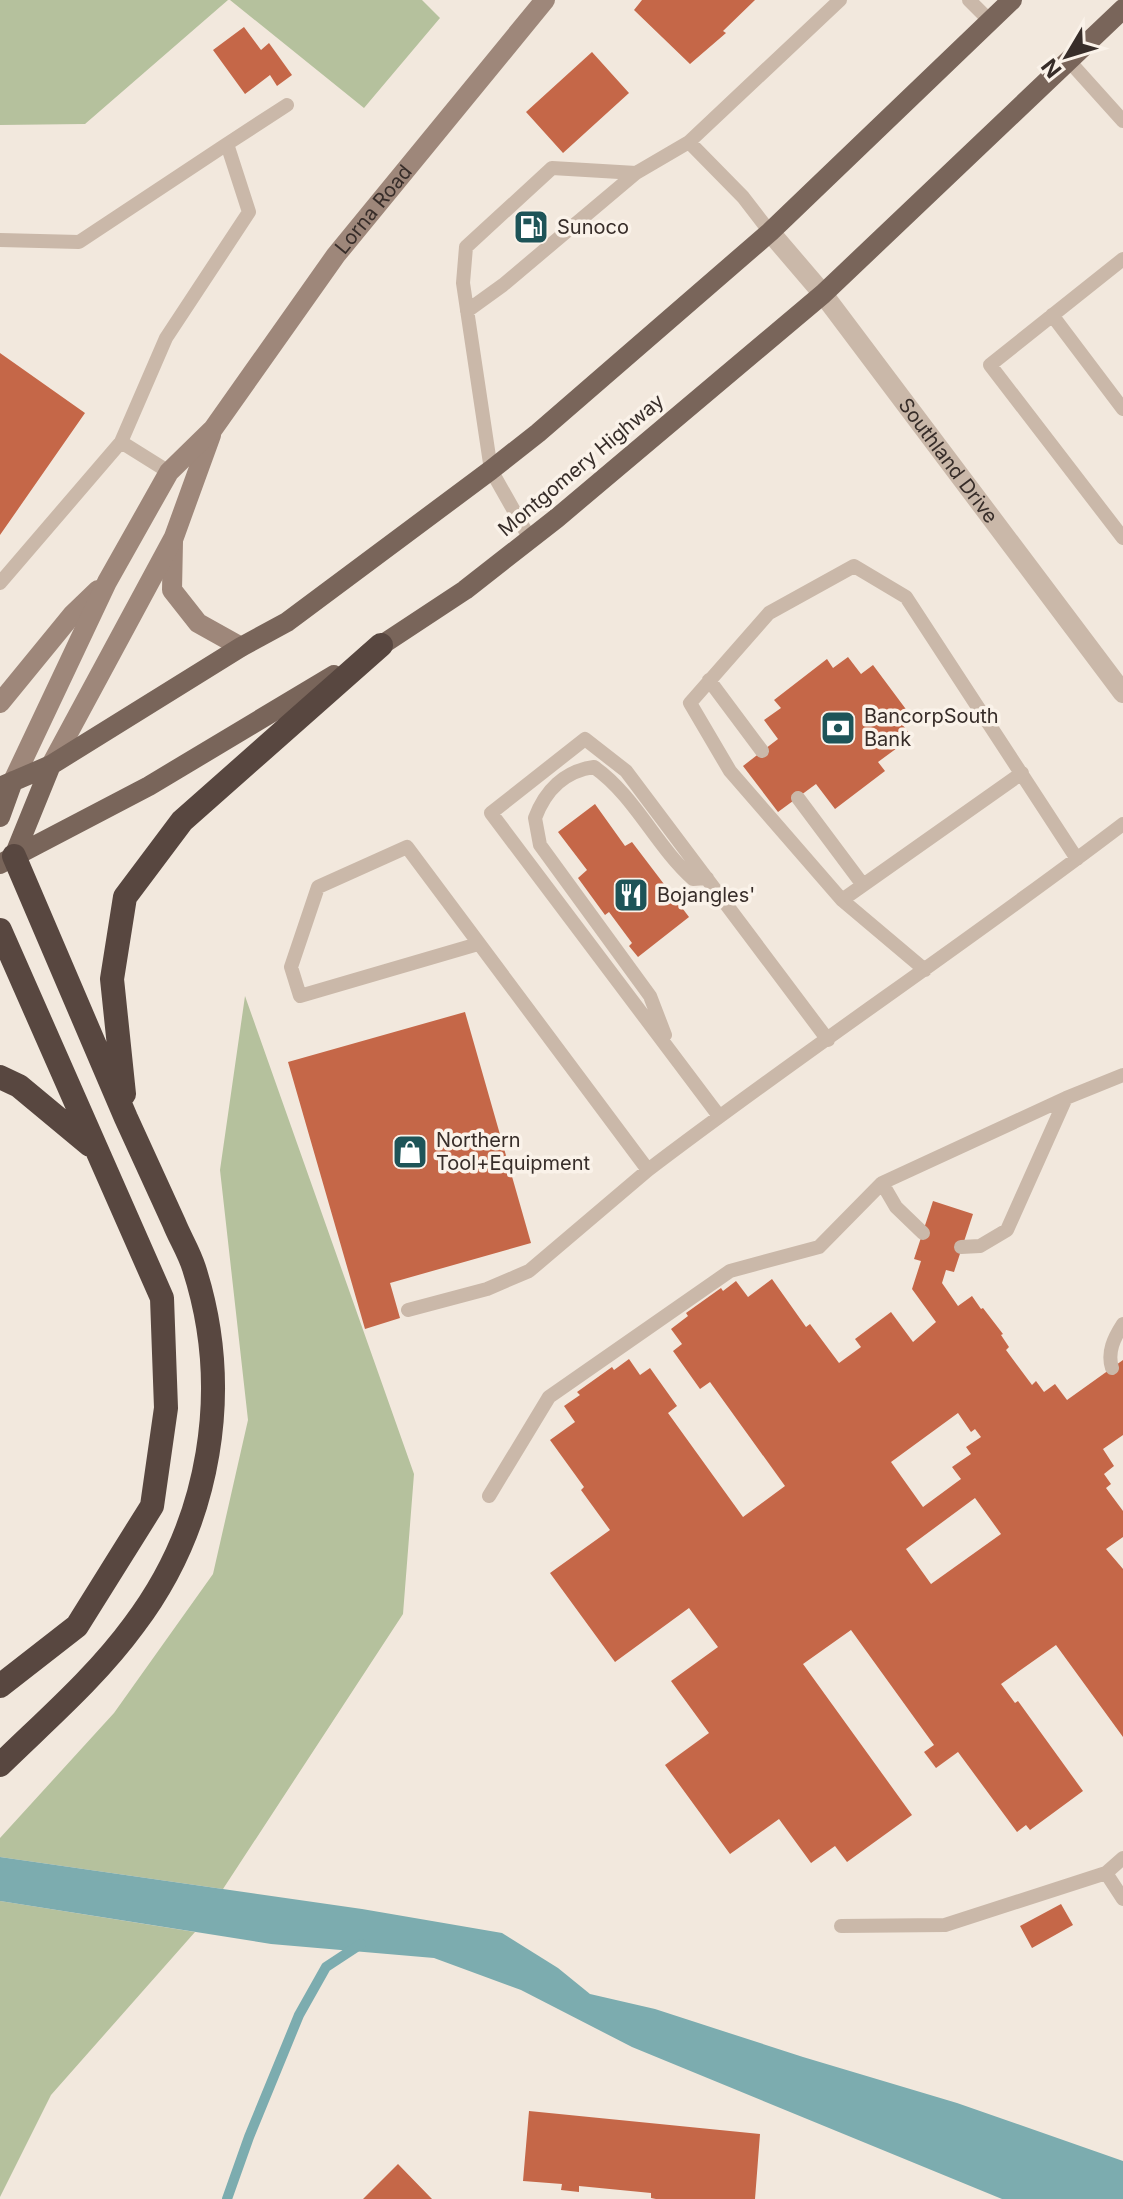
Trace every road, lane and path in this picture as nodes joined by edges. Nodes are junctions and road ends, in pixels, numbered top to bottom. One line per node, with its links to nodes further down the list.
1 (545, 0): 20 (street, Lorna Road)
2 (840, 0): 10 (lane)
3 (969, 0): 6 (lane)
4 (1012, 0): 6 (main road)
5 (1123, 9): 7 (main road, Montgomery Highway)
6 (990, 21): 13 (main road)
7 (1069, 61): 9 (lane); 16 (main road, Montgomery Highway)
8 (287, 105): 11 (lane)
9 (1123, 121)
10 (689, 142): 12 (lane); 13 (lane)
11 (227, 144): 14 (lane); 21 (lane)
12 (636, 173): 17 (lane); 17 (lane)
13 (770, 232): 16 (street, Southland Drive); 22 (main road)
14 (0, 240)
15 (1120, 268): 18 (lane)
16 (823, 294): 26 (main road, Montgomery Highway); 32 (street, Southland Drive)
17 (467, 311): 22 (lane)
18 (1052, 315): 19 (lane); 25 (lane)
19 (1123, 409)
20 (213, 429): 23 (street, Lorna Road); 24 (street, Lorna Road)
21 (121, 442): 23 (lane); 28 (lane)
22 (491, 470): 26 (lane); 30 (main road)
23 (169, 472): 27 (street, Lorna Road)
24 (174, 537): 30 (street); 35 (street, Lorna Road)
25 (1123, 538)
26 (530, 539): 29 (main road, Montgomery Highway)
27 (107, 582): 33 (street); 37 (street, Lorna Road)
28 (0, 583)
29 (381, 645): 42 (main road, Montgomery Highway); 55 (highway)
30 (241, 647): 35 (main road)
31 (709, 680): 34 (lane); 36 (lane); 45 (lane)
32 (1123, 693)
33 (2, 697)
34 (762, 751)
35 (51, 765): 37 (main road); 42 (main road)
36 (1022, 773): 41 (lane); 44 (lane)
37 (7, 784): 39 (main road)
38 (798, 798): 44 (lane)
39 (0, 817)
40 (1123, 824): 41 (lane)
41 (1077, 859): 48 (lane)
42 (7, 860): 55 (highway)
43 (707, 878): 49 (lane); 50 (lane); 50 (lane)
44 (863, 885): 45 (lane)
45 (842, 900): 48 (lane)
46 (0, 930): 56 (highway)
47 (478, 944): 47 (lane); 57 (lane)
48 (925, 970): 49 (lane)
49 (828, 1040): 54 (lane)
50 (672, 1053): 54 (lane)
51 (1123, 1075): 53 (lane)
52 (0, 1077): 56 (highway)
53 (1066, 1098): 58 (lane); 60 (lane)
54 (719, 1116): 57 (lane)
55 (127, 1120): 66 (highway)
56 (94, 1148): 65 (highway)
57 (648, 1170): 61 (lane)
58 (882, 1183): 59 (lane); 64 (lane)
59 (923, 1233)
60 (961, 1247)
61 (408, 1310)
62 (1123, 1324): 63 (lane)
63 (1112, 1368)
64 (489, 1496)
65 (0, 1686)
66 (0, 1765)
67 (1123, 1858): 68 (lane)
68 (1106, 1873): 69 (lane); 70 (lane)
69 (1123, 1899)
70 (841, 1926)

